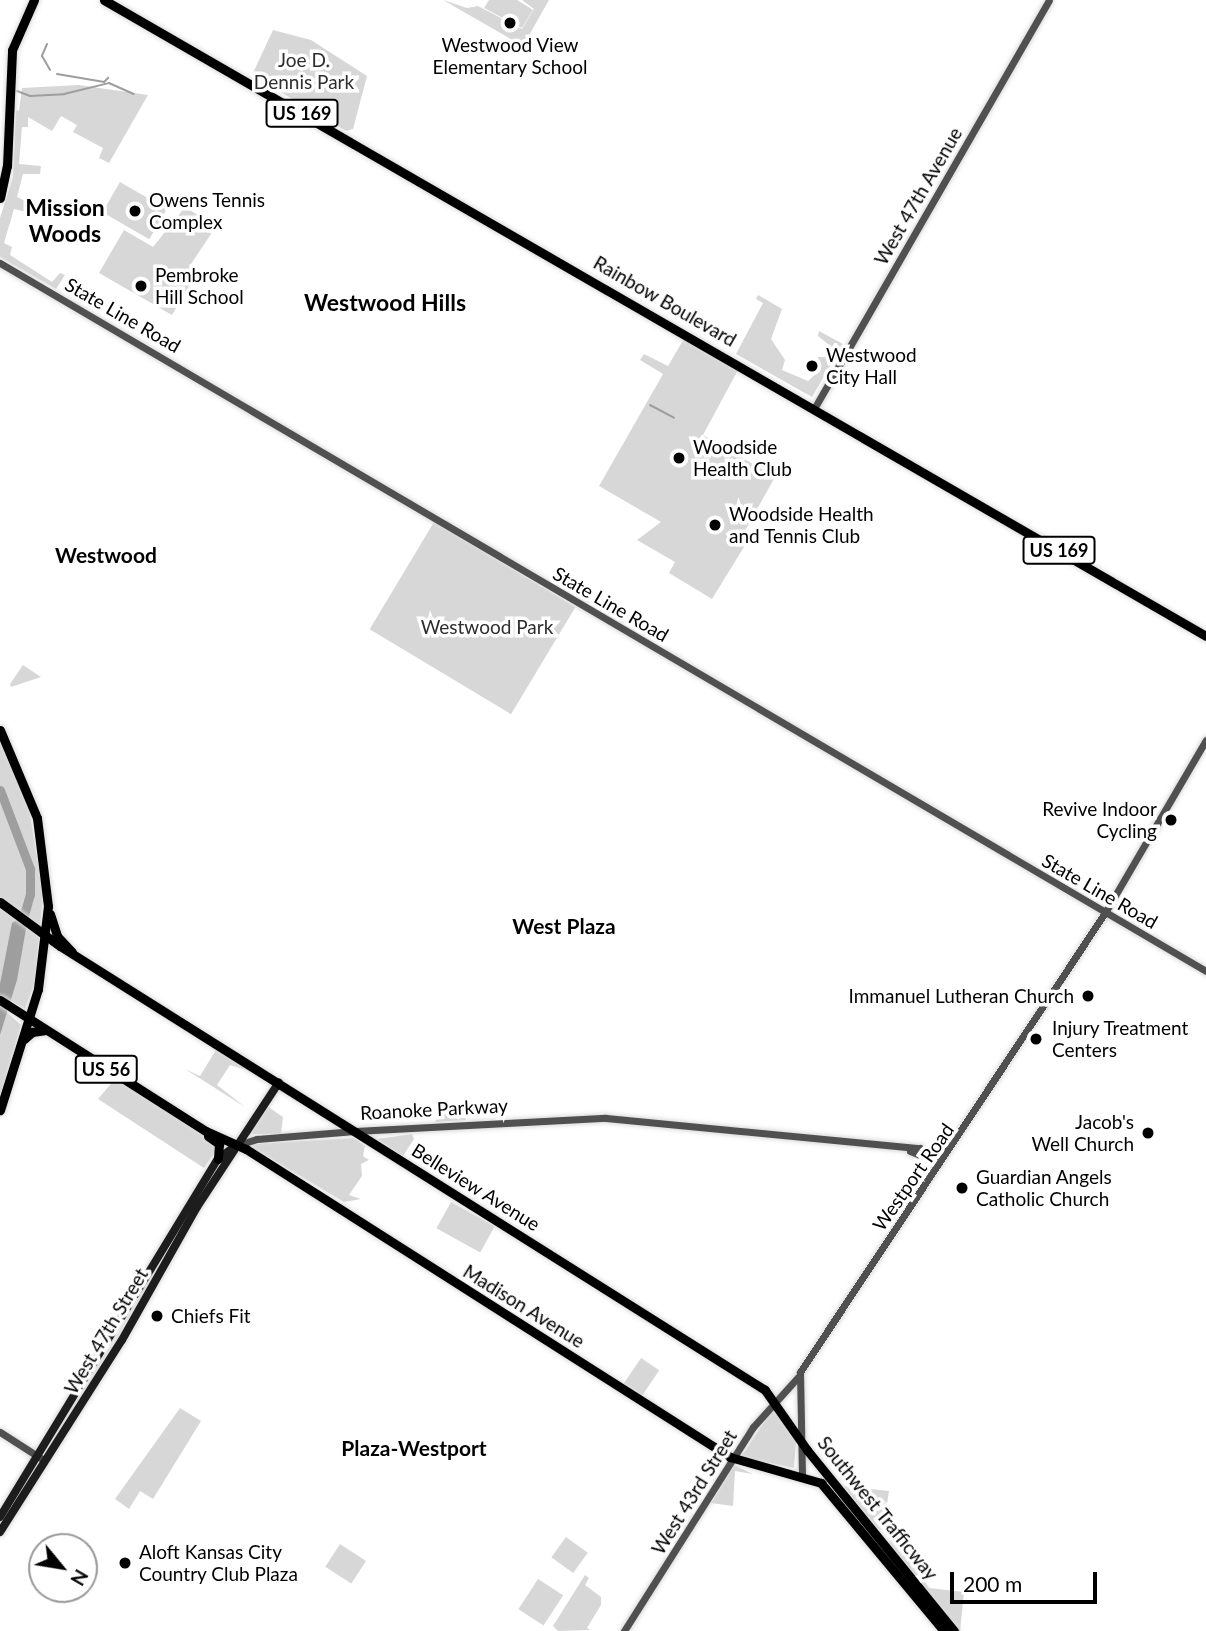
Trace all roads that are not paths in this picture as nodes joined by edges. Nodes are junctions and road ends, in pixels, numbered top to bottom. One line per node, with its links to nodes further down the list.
1 (34, 0): 4 (main road)
2 (104, 0): 6 (main road, Rainbow Boulevard / US 169)
3 (1049, 0): 6 (street, West 47th Avenue)
4 (0, 198)
5 (0, 263): 13 (street, State Line Road)
6 (815, 407): 7 (main road, Rainbow Boulevard / US 169)
7 (1206, 636)
8 (0, 730): 11 (main road)
9 (1206, 740): 13 (street, Westport Road)
10 (0, 902): 14 (main road)
11 (48, 906): 15 (main road); 16 (main road)
12 (0, 908): 14 (main road)
13 (1106, 911): 17 (street, State Line Road); 28 (street, Westport Road)
14 (12, 913): 15 (main road, Belleview Avenue)
15 (45, 935): 16 (main road, Belleview Avenue); 19 (main road)
16 (72, 952): 22 (main road, Belleview Avenue)
17 (1206, 971)
18 (0, 1000): 19 (main road, US 56)
19 (29, 1019): 20 (main road, US 56); 21 (main road)
20 (46, 1030): 21 (main road); 24 (main road, US 56)
21 (21, 1044): 23 (main road)
22 (279, 1082): 25 (main road, Belleview Avenue); 26 (main road, West 47th Street)
23 (0, 1110)
24 (200, 1127): 26 (main road); 27 (main road, US 56)
25 (355, 1131): 26 (street, Roanoke Parkway); 28 (street, Roanoke Parkway); 30 (main road, Belleview Avenue)
26 (238, 1144): 27 (main road, West 47th Street); 33 (main road, West 47th Street); 38 (main road, Madison Avenue)
27 (218, 1159): 31 (main road, West 47th Street)
28 (939, 1163): 29 (street, Westport Road)
29 (799, 1376): 30 (street, West 43rd Street); 36 (street)
30 (776, 1400): 36 (main road, Belleview Avenue); 38 (street, West 43rd Street)
31 (66, 1411): 32 (main road, West 47th Street); 33 (main road)
32 (58, 1424): 35 (main road); 37 (main road, West 47th Street)
33 (68, 1425): 35 (main road, West 47th Street)
34 (0, 1432): 37 (street)
35 (60, 1438): 37 (main road, West 47th Street)
36 (800, 1441): 39 (street); 44 (main road, Southwest Trafficway)
37 (42, 1459): 40 (main road, West 47th Street); 41 (main road, West 47th Street)
38 (734, 1459): 39 (main road, Madison Avenue); 42 (street, West 43rd Street)
39 (802, 1475): 43 (main road, Southwest Trafficway)
40 (0, 1517)
41 (0, 1532)
42 (624, 1631)
43 (944, 1631)
44 (954, 1631)

